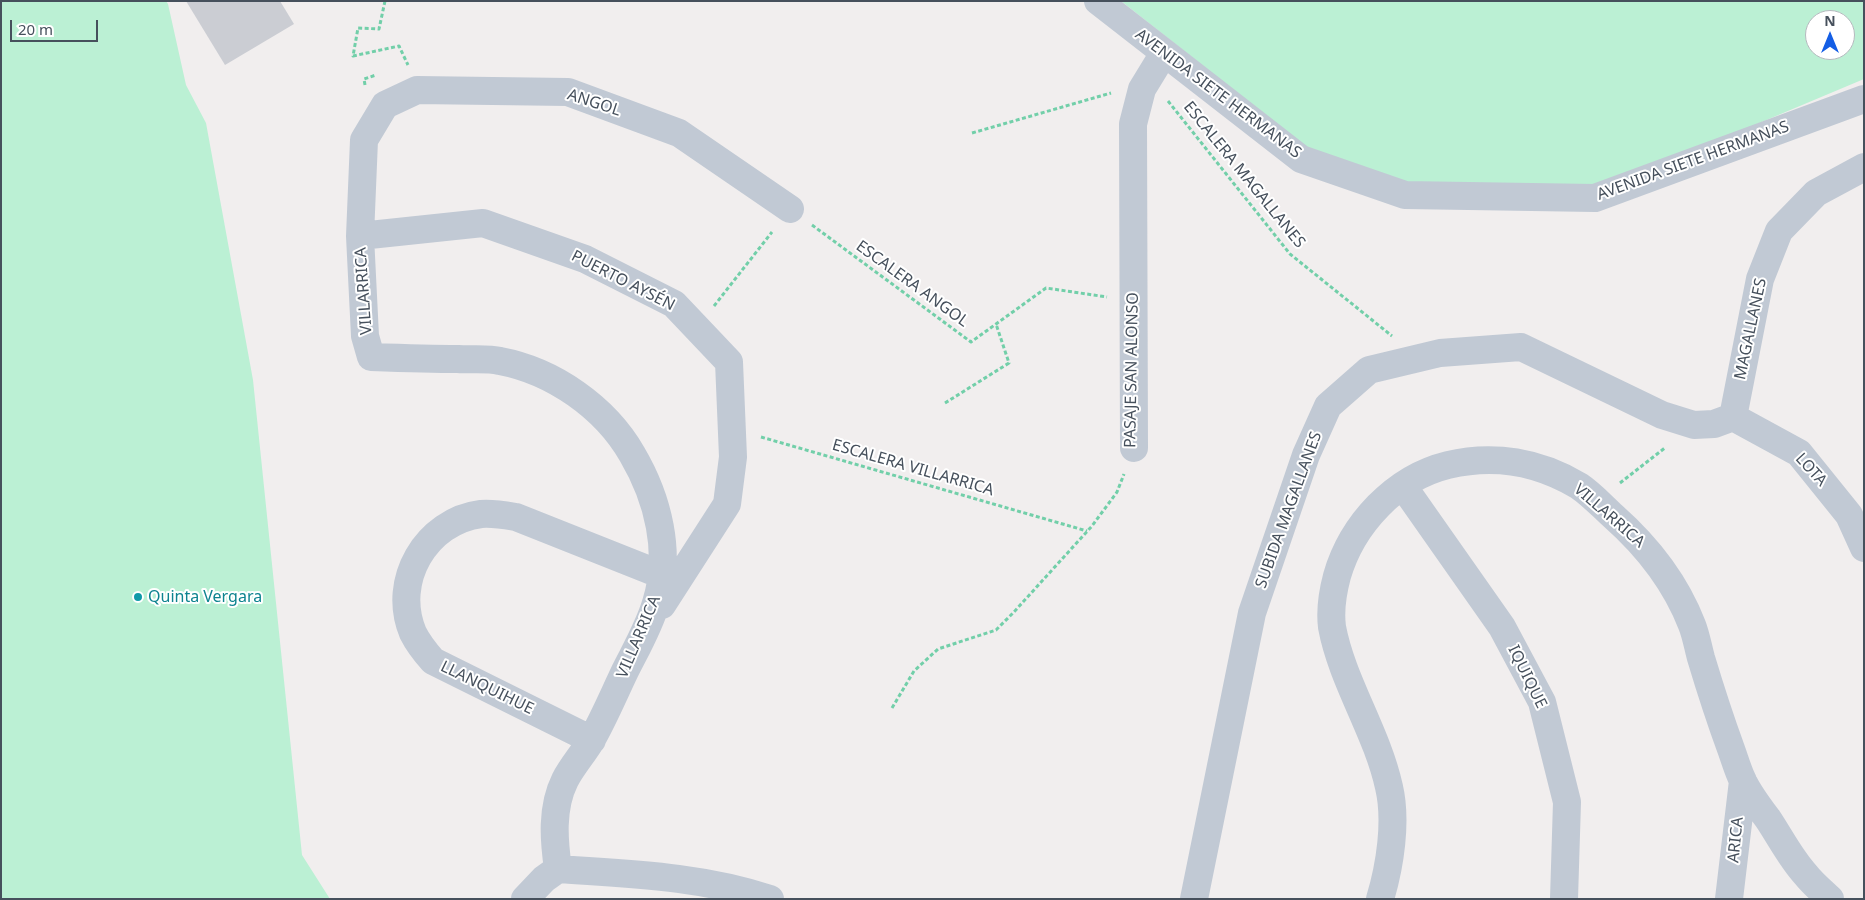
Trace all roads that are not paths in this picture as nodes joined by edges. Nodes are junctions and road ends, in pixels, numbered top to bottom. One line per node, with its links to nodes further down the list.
1 (1098, 1): 2 (street, AVENIDA SIETE HERMANAS)
2 (1164, 53): 3 (street, AVENIDA SIETE HERMANAS); 9 (street, PASAJE SAN ALONSO)
3 (1864, 99)
4 (364, 140): 6 (street, ANGOL); 7 (street, VILLARRICA)
5 (1864, 166): 8 (street, MAGALLANES)
6 (790, 209)
7 (360, 236): 12 (street, VILLARRICA); 13 (street, PUERTO AYSÉN)
8 (1733, 418): 11 (street, LOTA); 20 (street, SUBIDA MAGALLANES)
9 (1134, 448)
10 (1403, 486): 15 (street, VILLARRICA); 17 (street, VILLARRICA); 21 (street, IQUIQUE)
11 (1864, 548)
12 (662, 575): 13 (street, VILLARRICA); 14 (street, LLANQUIHUE)
13 (646, 628): 14 (street, VILLARRICA)
14 (592, 740): 16 (street, VILLARRICA)
15 (1743, 781): 22 (street, ARICA); 23 (street, VILLARRICA)
16 (558, 869): 18 (street); 19 (street)
17 (1384, 894)
18 (525, 899)
19 (770, 899)
20 (1194, 899)
21 (1564, 899)
22 (1730, 899)
23 (1830, 899)

